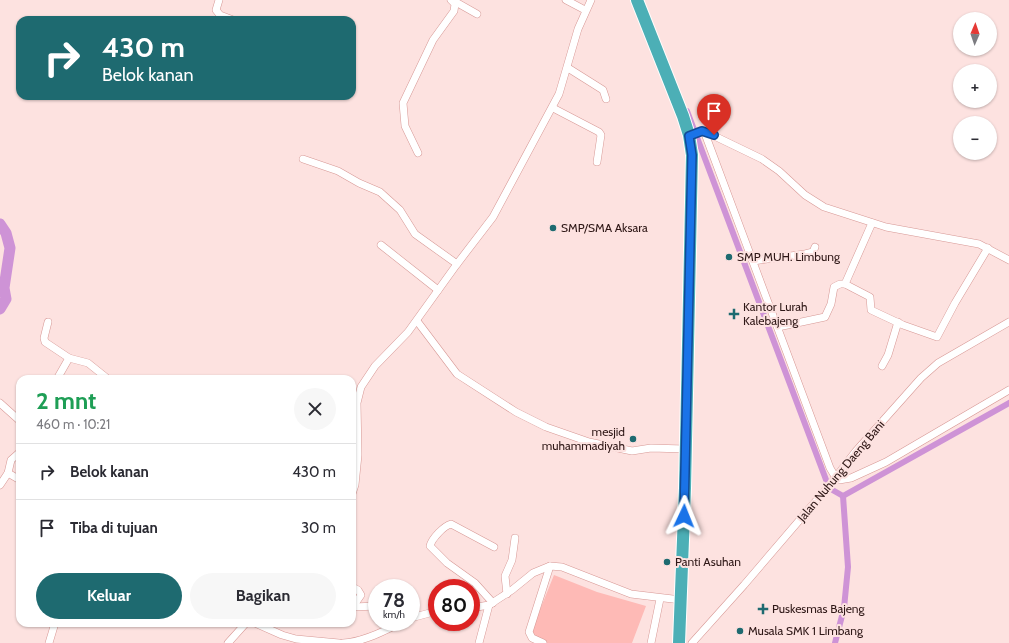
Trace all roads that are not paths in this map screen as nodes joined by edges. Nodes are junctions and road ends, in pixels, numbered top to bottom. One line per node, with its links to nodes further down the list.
1 (218, 0): 8 (street)
2 (566, 0): 6 (street)
3 (591, 0): 6 (street)
4 (637, 0): 12 (highway)
5 (452, 1): 7 (street); 13 (street)
6 (585, 10): 9 (street)
7 (477, 14)
8 (224, 16)
9 (568, 68): 10 (street); 11 (street)
10 (606, 99)
11 (553, 108): 15 (street); 22 (street)
12 (698, 133): 16 (street); 21 (street); 37 (highway)
13 (418, 153)
14 (303, 159): 22 (street)
15 (597, 162)
16 (872, 223): 19 (street); 23 (street)
17 (381, 245): 24 (street)
18 (815, 247): 21 (street)
19 (988, 248): 20 (street); 27 (street)
20 (1009, 260)
21 (752, 261): 29 (street)
22 (457, 264): 24 (street)
23 (845, 284): 27 (street); 29 (street)
24 (438, 290): 25 (street)
25 (417, 321): 37 (street); 40 (street)
26 (48, 322): 30 (street)
27 (898, 322): 31 (street)
28 (1009, 322): 42 (street, Jalan Nuhung Daeng Bani)
29 (778, 327): 42 (street)
30 (69, 358): 32 (street); 33 (street)
31 (882, 366)
32 (58, 375)
33 (103, 375)
34 (1009, 390): 42 (street)
35 (0, 403): 36 (street)
36 (16, 417)
37 (684, 449): 50 (highway)
38 (16, 456): 39 (street)
39 (8, 473): 41 (street); 43 (street)
40 (356, 475)
41 (16, 478)
42 (834, 480): 69 (street, Jalan Nuhung Daeng Bani)
43 (0, 485)
44 (515, 538): 48 (street)
45 (494, 547): 52 (street)
46 (550, 566): 48 (street); 49 (street); 66 (street)
47 (356, 589): 51 (street)
48 (507, 594): 52 (street)
49 (660, 599): 50 (street); 67 (street)
50 (681, 600): 68 (highway)
51 (356, 602)
52 (491, 604): 53 (street); 65 (street)
53 (480, 606)
54 (368, 607): 55 (street)
55 (356, 608)
56 (54, 627): 60 (street)
57 (242, 627): 61 (street)
58 (264, 627): 62 (street)
59 (381, 631): 64 (street)
60 (49, 643)
61 (228, 643)
62 (339, 643)
63 (344, 643): 64 (street)
64 (352, 643)
65 (479, 643)
66 (543, 643)
67 (651, 643)
68 (679, 643)
69 (692, 643)

